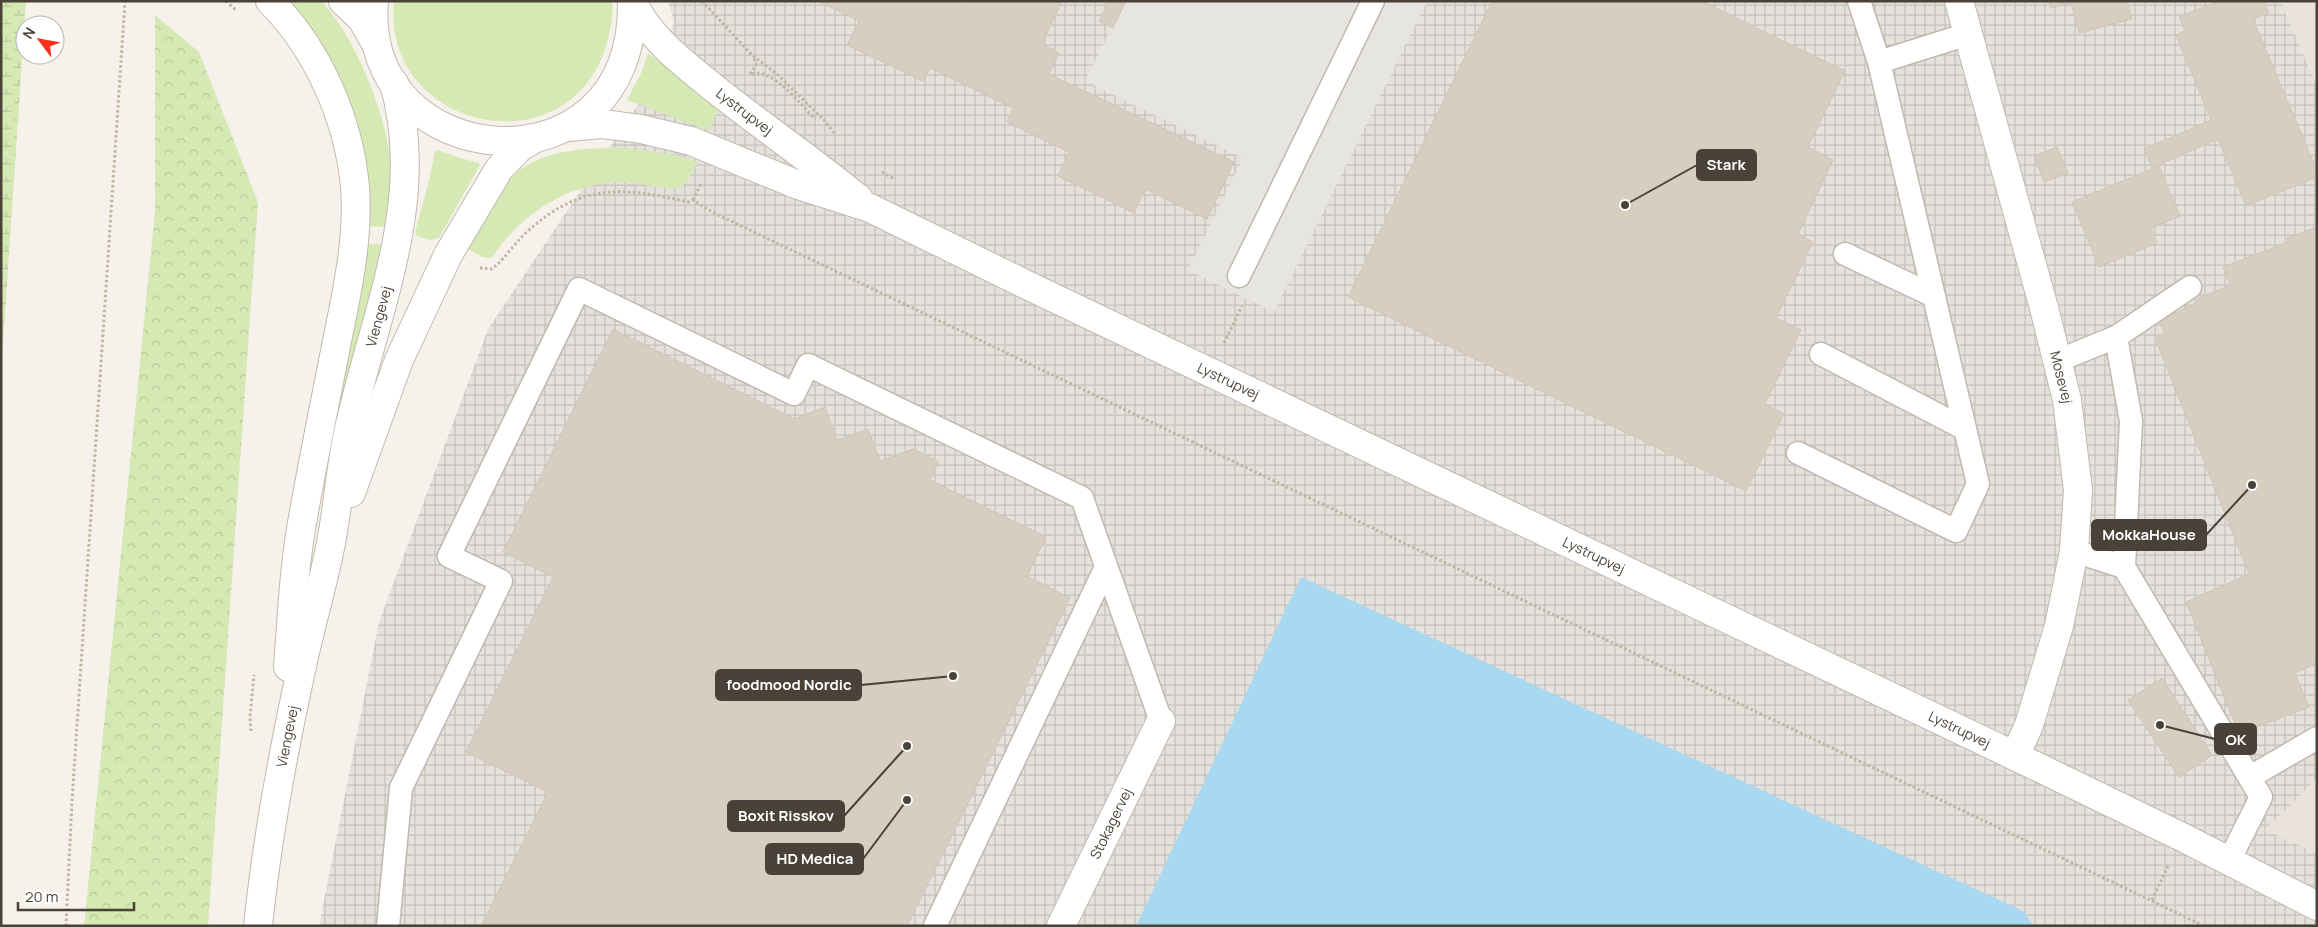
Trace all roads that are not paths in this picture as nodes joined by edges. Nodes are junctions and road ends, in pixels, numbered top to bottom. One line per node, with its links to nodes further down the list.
1 (270, 1): 32 (street)
2 (343, 1): 9 (street)
3 (374, 1): 9 (street)
4 (632, 1): 12 (street); 14 (street, Lystrupvej)
5 (1373, 1): 16 (lane)
6 (1859, 1): 10 (lane)
7 (1959, 1): 8 (street, Mosevej)
8 (1968, 34): 10 (lane); 21 (street, Mosevej)
9 (378, 47): 11 (street)
10 (1879, 62): 18 (lane)
11 (394, 83): 13 (street); 24 (street, Viengevej)
12 (568, 126): 13 (street); 14 (street, Lystrupvej)
13 (534, 139): 24 (street, Viengevej)
14 (870, 208): 30 (street, Lystrupvej)
15 (1845, 254): 18 (lane)
16 (1238, 276)
17 (2190, 287): 19 (lane)
18 (1934, 296): 22 (lane)
19 (2116, 337): 21 (lane); 27 (lane)
20 (1821, 354): 22 (lane)
21 (2057, 361): 25 (street, Mosevej)
22 (1965, 429): 23 (lane)
23 (1798, 453)
24 (330, 548): 32 (street, Viengevej)
25 (2074, 551): 27 (lane); 30 (street, Mosevej)
26 (1106, 567): 28 (lane); 36 (lane); 37 (lane)
27 (2124, 567): 31 (lane)
28 (1161, 721): 38 (street, Stokagervej)
29 (2317, 738): 31 (lane)
30 (2015, 756): 33 (street, Lystrupvej)
31 (2250, 778): 33 (lane)
32 (277, 796): 35 (street, Viengevej)
33 (2229, 861): 34 (street, Lystrupvej)
34 (2317, 906)
35 (258, 926)
36 (388, 926)
37 (935, 926)
38 (1061, 926)

